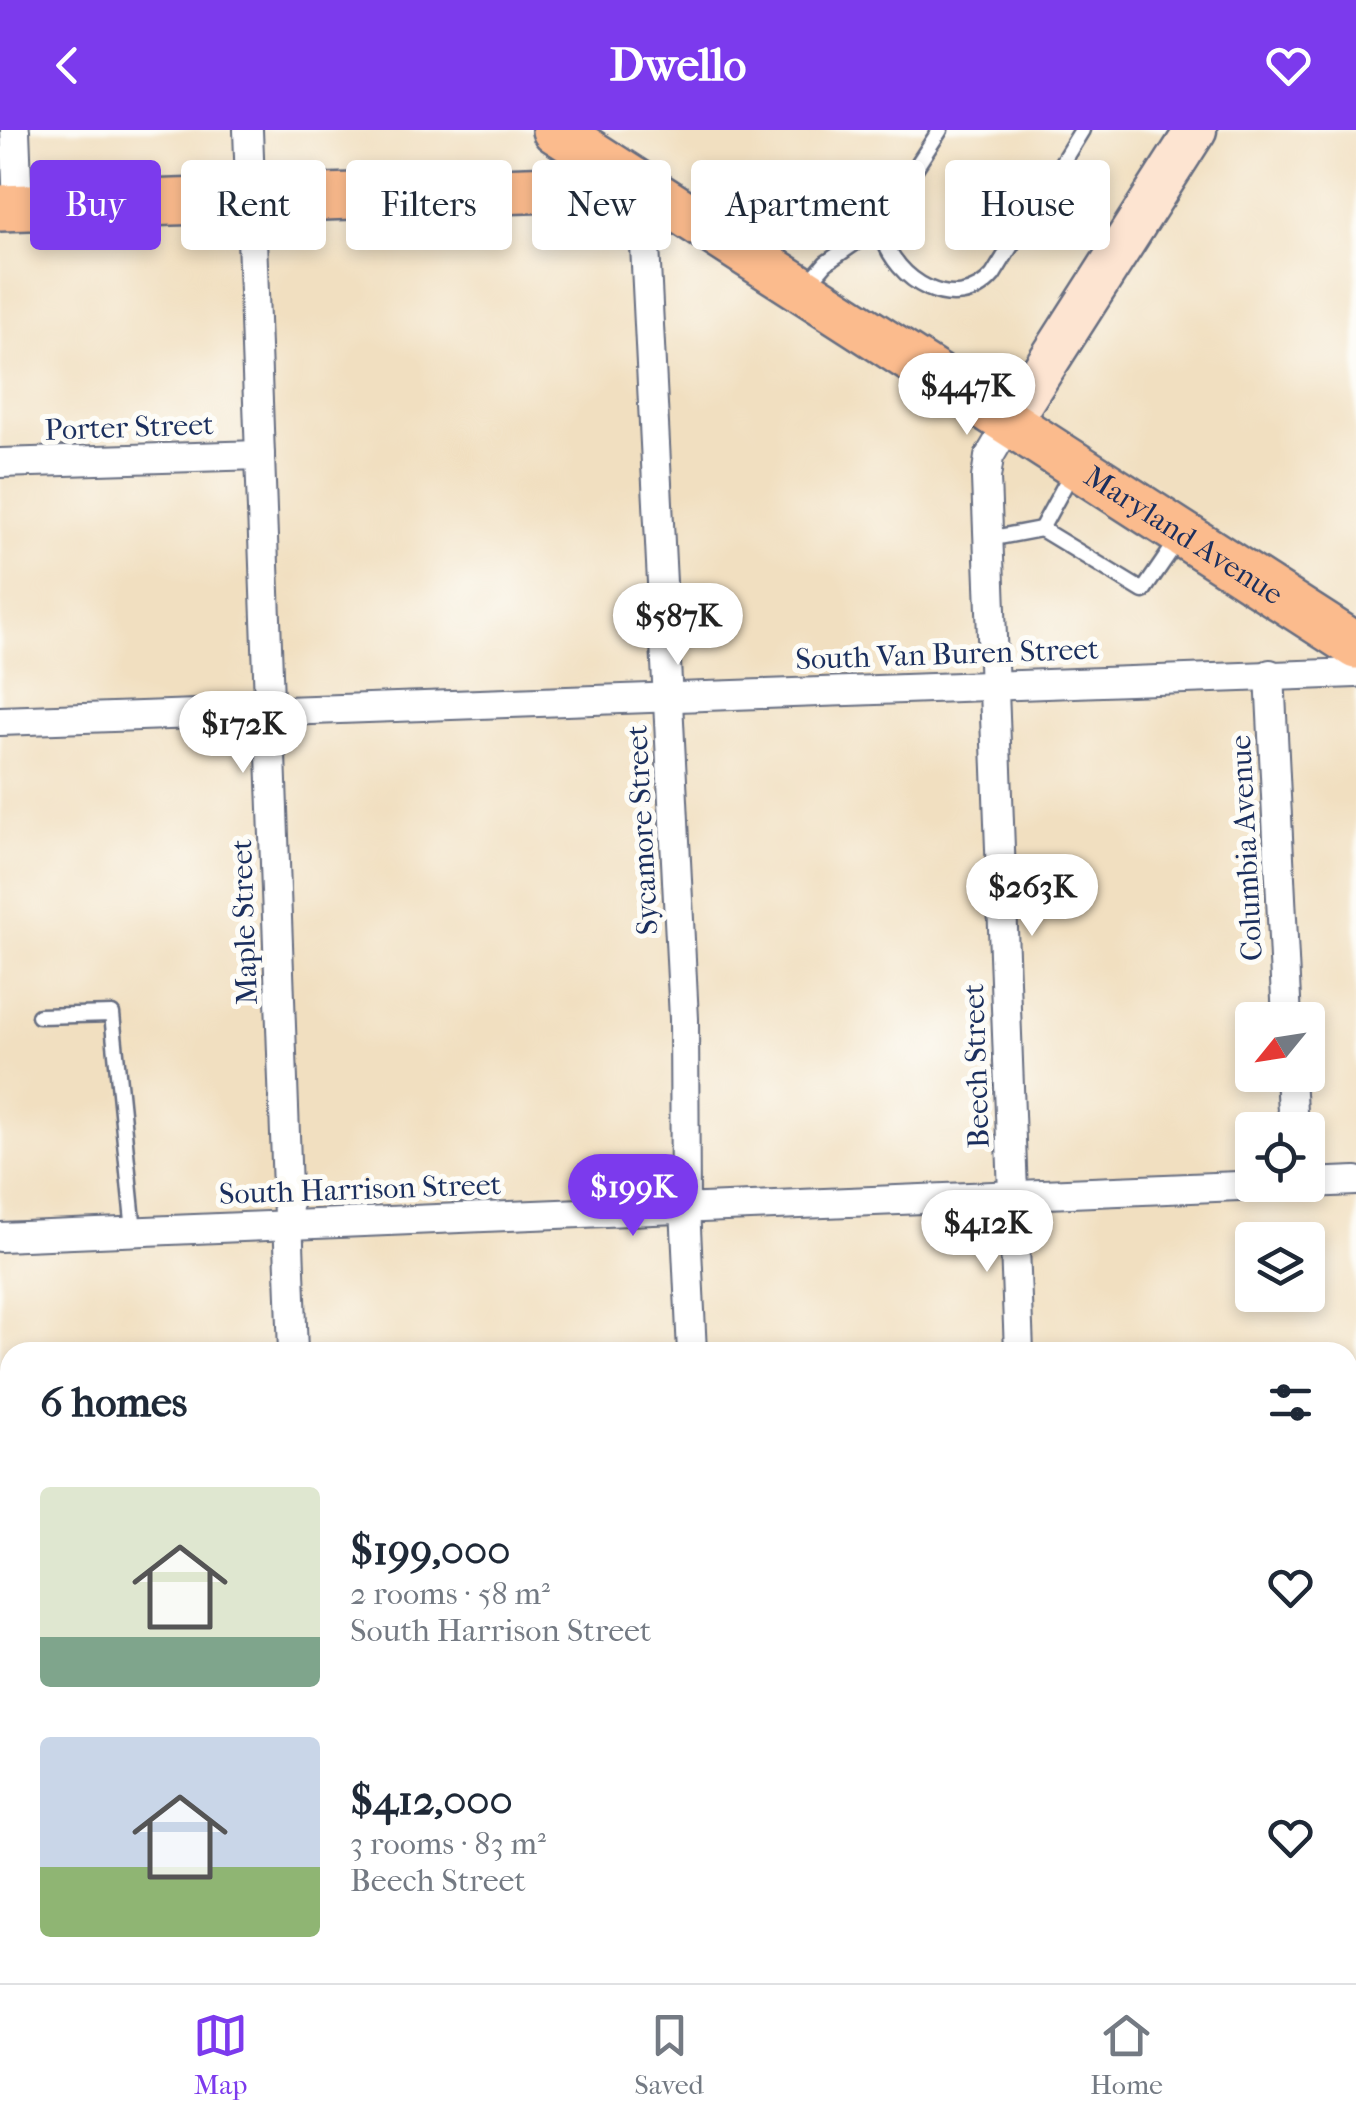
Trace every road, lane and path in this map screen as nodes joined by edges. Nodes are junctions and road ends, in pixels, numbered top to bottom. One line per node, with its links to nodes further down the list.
1 (15, 130): 14 (street)
2 (248, 130): 7 (street, Maple Street)
3 (555, 130): 8 (main road, Maryland Avenue)
4 (940, 130): 9 (lane)
5 (1082, 130): 18 (lane)
6 (1196, 130): 20 (street)
7 (249, 160)
8 (602, 160)
9 (922, 160)
10 (532, 189): 11 (main road)
11 (326, 196)
12 (181, 201): 14 (main road)
13 (671, 205): 19 (main road, Maryland Avenue)
14 (9, 208)
15 (252, 250): 21 (street, Maple Street)
16 (645, 250): 31 (street, Sycamore Street)
17 (844, 250): 19 (lane)
18 (888, 250)
19 (803, 290): 20 (main road, Maryland Avenue)
20 (1009, 423): 23 (main road, Maryland Avenue); 26 (street, Beech Street)
21 (260, 455): 22 (street, Porter Street); 32 (street, Maple Street)
22 (0, 463)
23 (1076, 466): 24 (lane); 25 (main road, Maryland Avenue)
24 (1041, 529): 25 (lane); 26 (lane)
25 (1182, 534): 27 (main road, Maryland Avenue)
26 (988, 539): 30 (street, Beech Street)
27 (1356, 646)
28 (1356, 673): 29 (street, South Van Buren Street)
29 (1270, 674): 30 (street, South Van Buren Street); 34 (street, Columbia Avenue)
30 (994, 684): 31 (street, South Van Buren Street); 39 (street, Beech Street)
31 (668, 697): 32 (street, South Van Buren Street); 40 (street, Sycamore Street)
32 (269, 712): 33 (street, South Van Buren Street); 41 (street, Maple Street)
33 (0, 721)
34 (1286, 1002)
35 (39, 1016): 42 (lane)
36 (1356, 1181): 37 (street)
37 (1325, 1182)
38 (1235, 1186): 39 (street, South Harrison Street)
39 (1013, 1195): 40 (street, South Harrison Street); 46 (street, Beech Street)
40 (685, 1208): 41 (street, South Harrison Street); 45 (street, Sycamore Street)
41 (288, 1225): 42 (street, South Harrison Street); 44 (street, Maple Street)
42 (134, 1231): 43 (street, South Harrison Street)
43 (0, 1237)
44 (293, 1342)
45 (692, 1342)
46 (1019, 1342)

